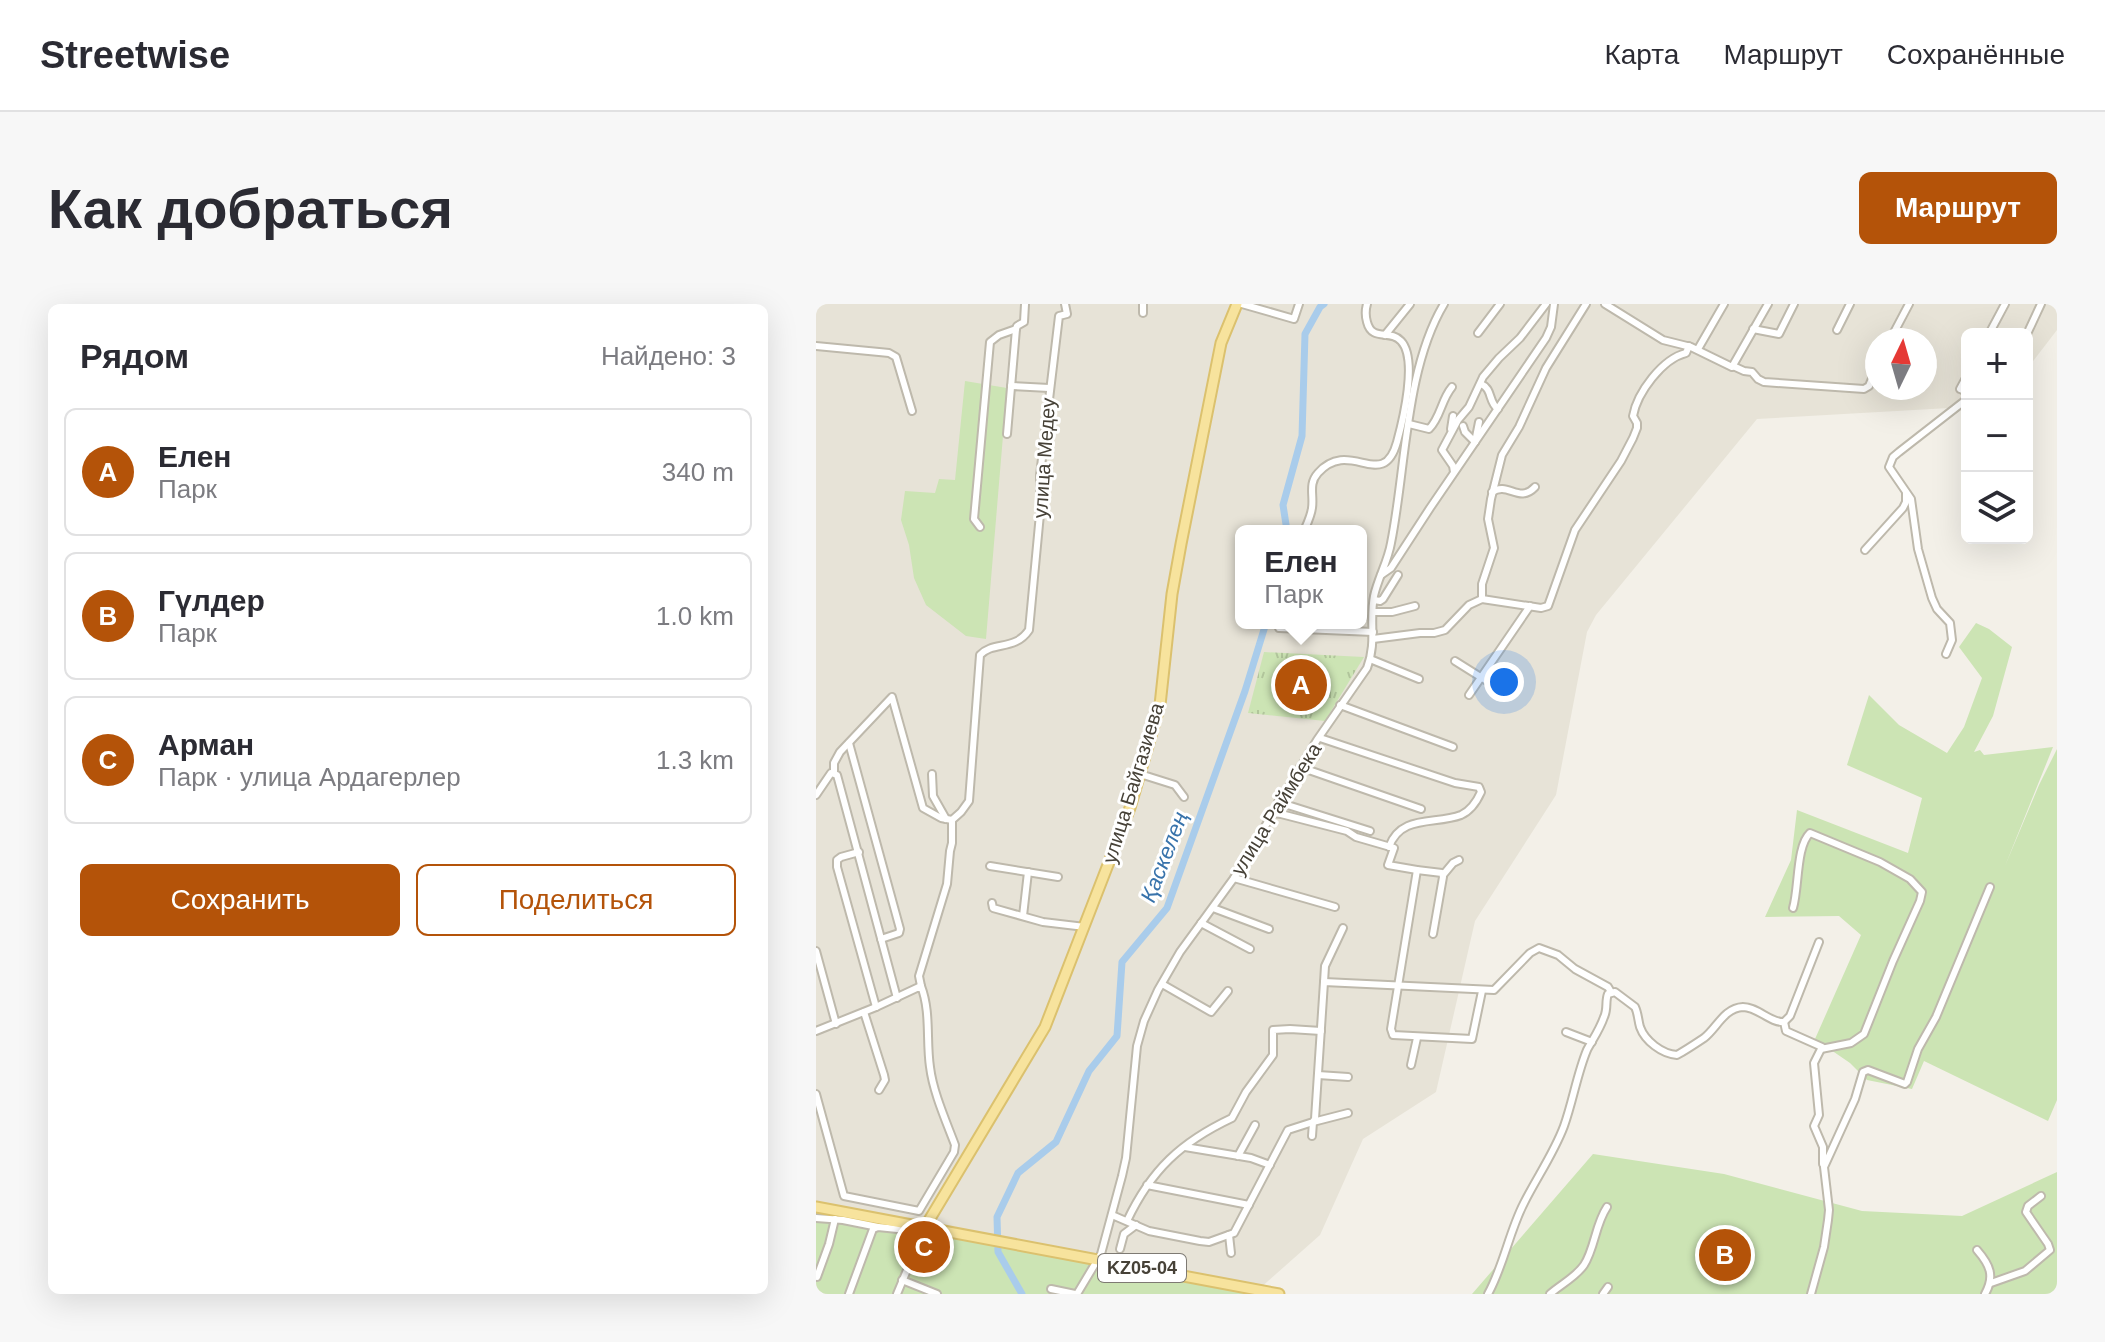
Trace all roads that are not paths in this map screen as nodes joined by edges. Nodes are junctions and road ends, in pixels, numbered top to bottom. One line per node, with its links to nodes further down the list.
1 (1025, 304): 25 (street)
2 (1065, 304): 37 (street, улица Медеу)
3 (1143, 304): 21 (street)
4 (1240, 304): 5 (street); 80 (main road, улица Байгазиева)
5 (1299, 304)
6 (1367, 304): 29 (street)
7 (1410, 304): 29 (street)
8 (1444, 304): 44 (street, улица Раймбека)
9 (1500, 304): 28 (street)
10 (1546, 304): 34 (street)
11 (1554, 304): 40 (street)
12 (1586, 304): 51 (street)
13 (1605, 304): 31 (street)
14 (1724, 304): 32 (street)
15 (1768, 304): 26 (street)
16 (1794, 304): 26 (street)
17 (1850, 304): 27 (street)
18 (1909, 304): 22 (street)
19 (2005, 304): 23 (street)
20 (2041, 304): 24 (street)
21 (1143, 313)
22 (1896, 328)
23 (1992, 328)
24 (2030, 328)
25 (1016, 329): 35 (street); 54 (street)
26 (1753, 329): 33 (street)
27 (1837, 330)
28 (1478, 333)
29 (1385, 335): 53 (street)
30 (816, 346): 41 (street)
31 (1689, 346): 32 (street); 61 (street)
32 (1698, 349): 33 (street)
33 (1733, 366): 38 (street)
34 (1482, 380): 40 (street); 46 (street)
35 (1011, 386): 37 (street); 47 (street)
36 (1452, 387): 44 (street)
37 (1049, 388): 86 (street, улица Медеу)
38 (1865, 388)
39 (1966, 400): 52 (street)
40 (1498, 409): 48 (street)
41 (912, 411)
42 (1453, 416): 46 (street)
43 (1479, 422): 48 (street)
44 (1409, 424): 56 (street, улица Раймбека)
45 (1463, 426): 48 (street)
46 (1451, 432): 49 (street)
47 (1007, 434)
48 (1475, 442): 49 (street)
49 (1454, 472): 56 (street)
50 (1535, 487): 51 (street)
51 (1492, 492): 58 (street)
52 (1906, 492): 55 (street); 66 (street)
53 (1306, 525)
54 (980, 527)
55 (1865, 550)
56 (1381, 575): 59 (street, улица Раймбека)
57 (1398, 575): 59 (street)
58 (1482, 599): 61 (street); 65 (street)
59 (1374, 600): 62 (street, улица Раймбека)
60 (1415, 606): 62 (street)
61 (1530, 606): 69 (street)
62 (1373, 612): 65 (street, улица Раймбека)
63 (1297, 629): 64 (street)
64 (1334, 631): 65 (street)
65 (1373, 635): 67 (street, улица Раймбека)
66 (1946, 654)
67 (1370, 659): 70 (street); 73 (street, улица Раймбека)
68 (1455, 661): 69 (street)
69 (1481, 677): 71 (street); 72 (street)
70 (1419, 679)
71 (1506, 693)
72 (1469, 695)
73 (1340, 705): 74 (street, улица Раймбека); 76 (street)
74 (1320, 738): 77 (street, улица Раймбека); 90 (street)
75 (849, 743): 78 (street); 86 (street); 110 (street)
76 (1453, 747)
77 (1300, 767): 83 (street, улица Раймбека); 84 (street)
78 (834, 772): 81 (street); 91 (street)
79 (932, 774): 86 (street)
80 (1140, 774): 82 (street); 106 (main road, улица Байгазиева)
81 (816, 795)
82 (1184, 797)
83 (1278, 802): 85 (street, улица Раймбека); 87 (street)
84 (1421, 809)
85 (1272, 813): 88 (street); 98 (street, улица Раймбека)
86 (949, 820): 116 (street)
87 (1348, 823): 88 (street); 89 (street)
88 (1336, 828): 90 (street)
89 (1370, 831)
90 (1389, 847): 94 (street)
91 (859, 852): 110 (street); 122 (street)
92 (1459, 860): 96 (street)
93 (990, 866): 95 (street)
94 (1417, 870): 96 (street); 117 (street)
95 (1028, 872): 97 (street); 104 (street)
96 (1443, 875): 109 (street)
97 (1058, 877)
98 (1234, 878): 101 (street); 102 (street, улица Раймбека)
99 (1990, 887): 146 (street)
100 (992, 903): 104 (street)
101 (1335, 907)
102 (1213, 908): 105 (street, улица Раймбека); 108 (street)
103 (1793, 908): 131 (street)
104 (1023, 916): 106 (street)
105 (1201, 923): 112 (street); 115 (street, улица Раймбека)
106 (1085, 927): 143 (main road, улица Байгазиева)
107 (1343, 928): 114 (street)
108 (1269, 929)
109 (1433, 934)
110 (881, 939): 121 (street)
111 (1819, 942): 124 (street)
112 (1250, 949)
113 (816, 951): 125 (street)
114 (1324, 982): 117 (street); 127 (street)
115 (1162, 984): 118 (street); 152 (street, улица Раймбека)
116 (921, 986): 121 (street); 141 (street)
117 (1398, 986): 119 (street); 129 (street)
118 (1228, 991)
119 (1482, 991): 120 (street); 129 (street)
120 (1611, 992): 124 (street); 130 (street)
121 (897, 998): 122 (street)
122 (876, 1007): 123 (street)
123 (864, 1012): 125 (street); 135 (street)
124 (1784, 1022): 131 (street)
125 (836, 1024): 126 (street)
126 (816, 1031)
127 (1321, 1031): 133 (street); 142 (street)
128 (1566, 1032): 130 (street)
129 (1417, 1038): 132 (street)
130 (1592, 1042): 176 (street)
131 (1821, 1049): 146 (street)
132 (1411, 1065)
133 (1318, 1075): 134 (street); 138 (street)
134 (1348, 1077)
135 (879, 1090)
136 (816, 1094): 141 (street)
137 (1348, 1113): 138 (street)
138 (1313, 1122): 140 (street); 145 (street)
139 (1255, 1125): 144 (street)
140 (1312, 1136)
141 (955, 1146): 143 (street)
142 (1185, 1147): 144 (street); 147 (street)
143 (968, 1154): 159 (main road, улица Байгазиева)
144 (1238, 1156): 145 (street)
145 (1270, 1165): 149 (street)
146 (1824, 1167): 179 (street)
147 (1147, 1185): 149 (street); 155 (street)
148 (2041, 1196): 167 (street)
149 (1249, 1205): 160 (street)
150 (816, 1207): 156 (main road, KZ05-04)
151 (1607, 1207): 177 (street)
152 (1112, 1215): 155 (street); 164 (street, улица Раймбека)
153 (816, 1218): 154 (street)
154 (835, 1219): 158 (street); 165 (street)
155 (1127, 1221): 157 (street)
156 (913, 1224): 158 (street); 159 (main road, KZ05-04)
157 (1136, 1225): 160 (street); 161 (street)
158 (878, 1227): 171 (street)
159 (925, 1227): 164 (main road, KZ05-04); 166 (street)
160 (1229, 1235): 163 (street)
161 (1120, 1249)
162 (1977, 1250): 167 (street)
163 (1231, 1253)
164 (1098, 1260): 170 (main road, KZ05-04); 174 (street, улица Раймбека)
165 (817, 1277)
166 (902, 1280): 172 (street); 173 (street)
167 (1991, 1283): 180 (street)
168 (1608, 1287): 178 (street)
169 (1051, 1289): 174 (street)
170 (1232, 1289): 175 (main road, KZ05-04)
171 (849, 1294)
172 (897, 1294)
173 (937, 1294)
174 (1076, 1294)
175 (1279, 1294)
176 (1488, 1294)
177 (1550, 1294)
178 (1603, 1294)
179 (1811, 1294)
180 (1985, 1294)

